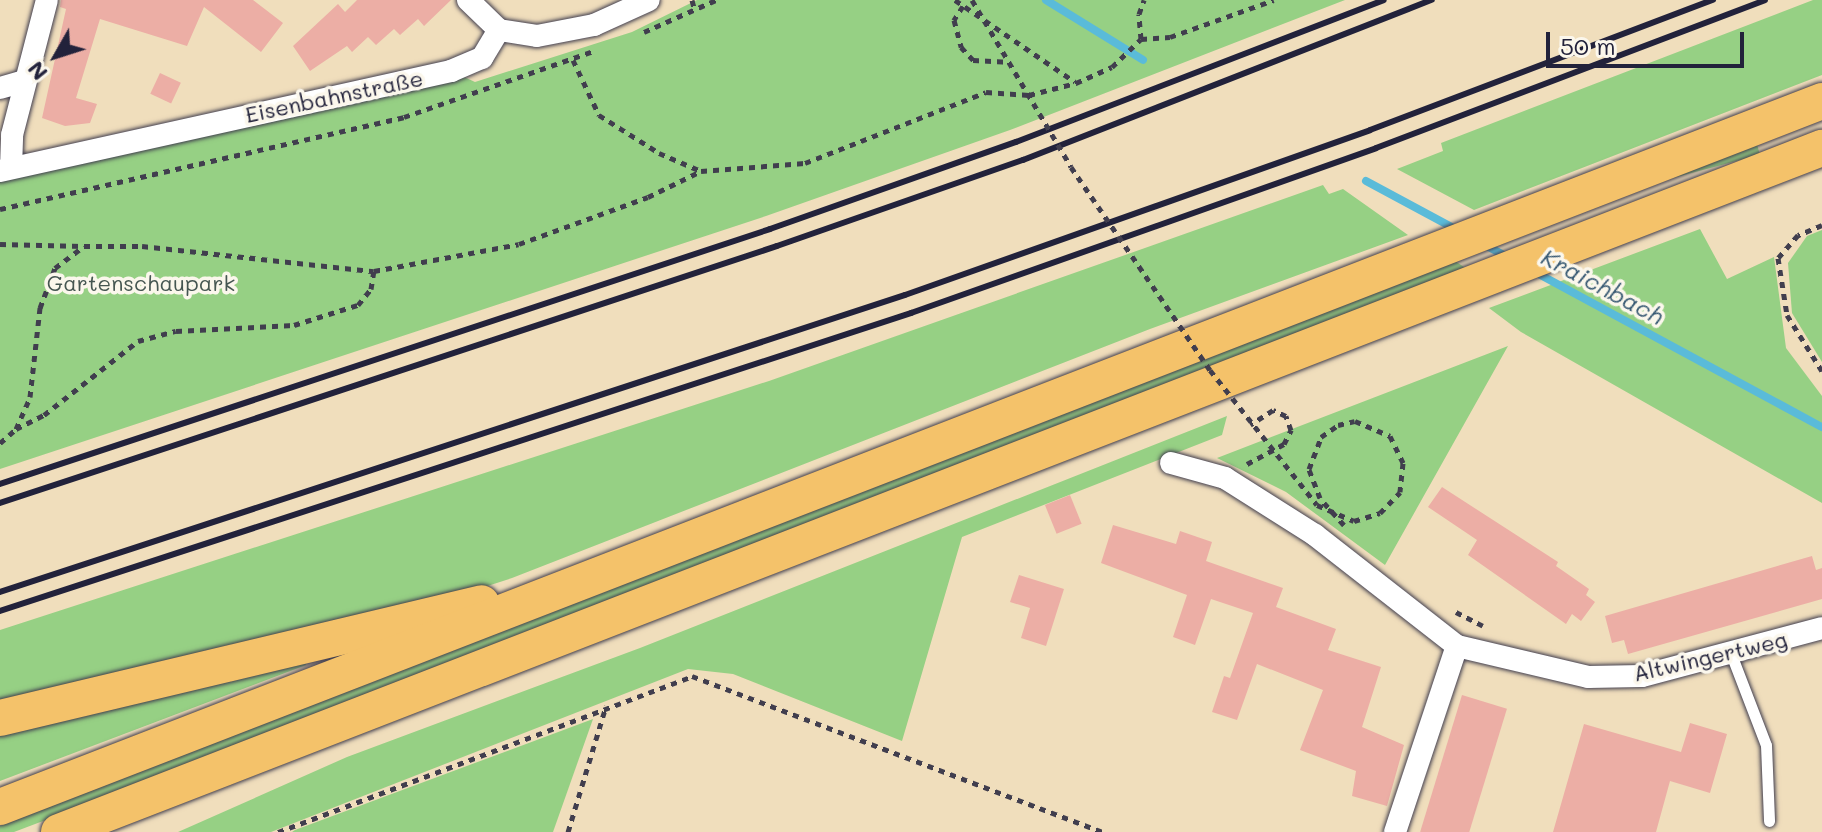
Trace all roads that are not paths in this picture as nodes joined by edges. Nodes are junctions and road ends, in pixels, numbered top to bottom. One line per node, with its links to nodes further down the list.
1 (47, 0): 5 (street)
2 (468, 0): 4 (street)
3 (649, 0): 4 (street)
4 (499, 30): 9 (street, Eisenbahnstraße)
5 (25, 81): 6 (street); 9 (street)
6 (0, 88)
7 (1822, 101): 11 (highway)
8 (1822, 148): 16 (highway)
9 (6, 170)
10 (1171, 463): 13 (street, Altwingertweg)
11 (554, 594): 15 (highway); 17 (highway)
12 (1822, 628): 14 (street, Altwingertweg)
13 (1457, 646): 14 (street, Altwingertweg); 21 (street)
14 (1731, 654): 18 (lane)
15 (0, 718)
16 (313, 735): 19 (highway); 20 (highway)
17 (0, 807)
18 (1769, 821)
19 (59, 832)
20 (128, 832)
21 (1395, 832)

